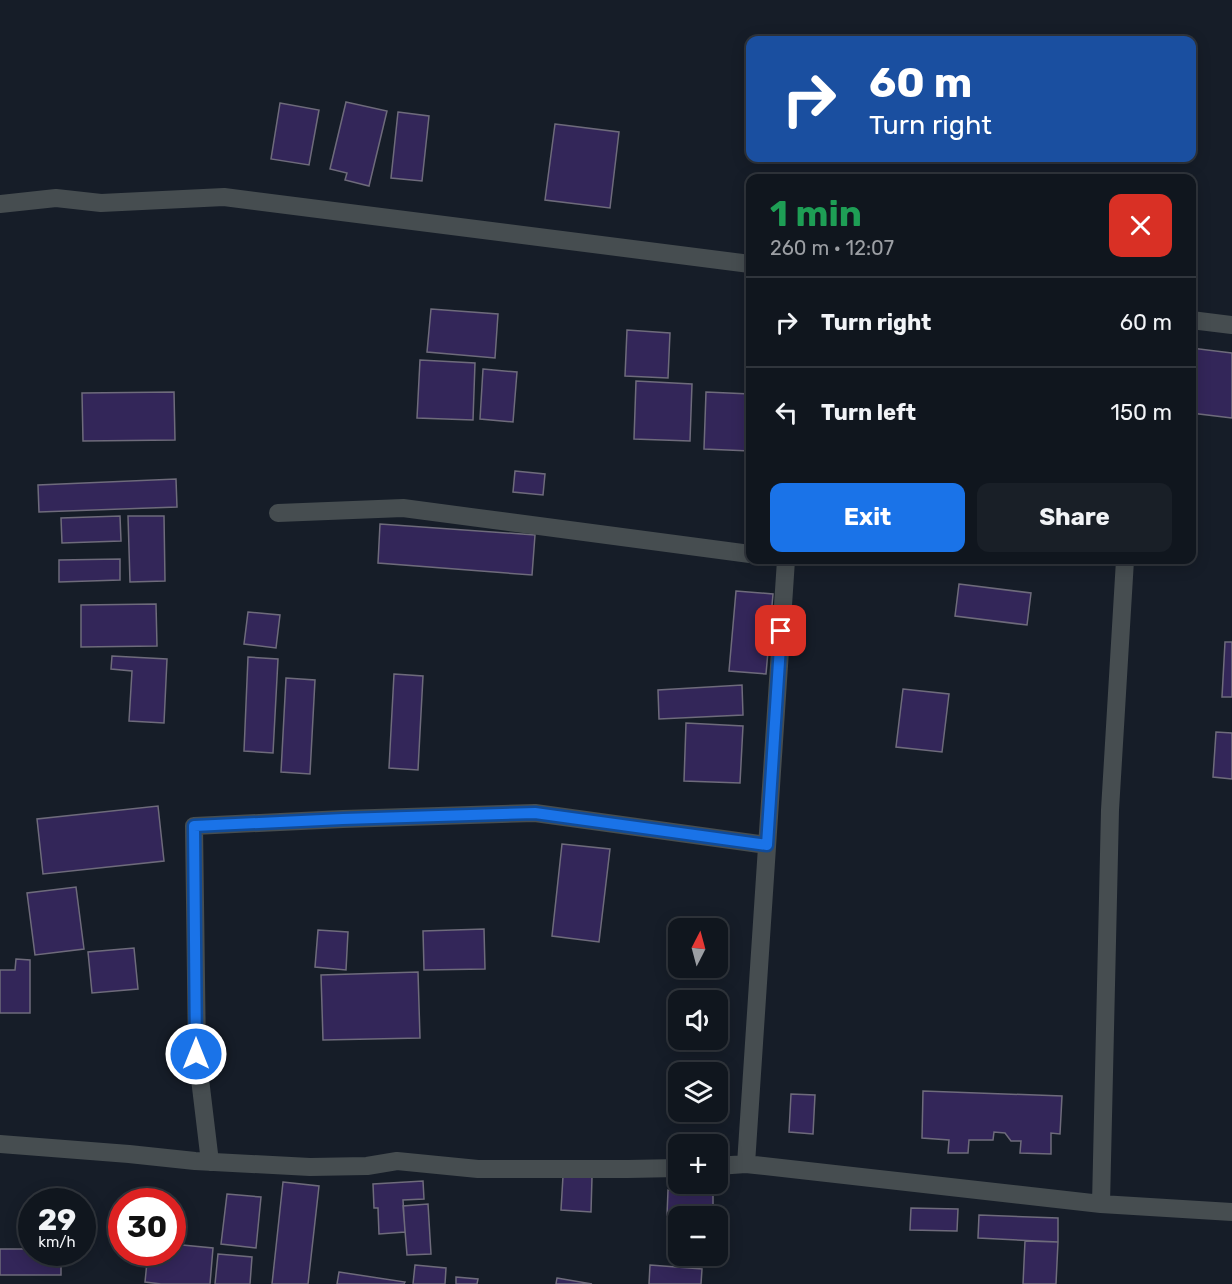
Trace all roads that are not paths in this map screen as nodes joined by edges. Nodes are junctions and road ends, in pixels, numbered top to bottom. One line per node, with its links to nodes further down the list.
1 (0, 204): 2 (street)
2 (746, 263)
3 (1196, 321): 4 (street)
4 (1232, 325)
5 (278, 513): 6 (street)
6 (746, 553)
7 (786, 564): 9 (street)
8 (1125, 564): 15 (street)
9 (767, 845): 11 (street); 12 (street)
10 (0, 1144): 11 (street)
11 (210, 1162): 14 (street)
12 (746, 1164): 13 (street); 15 (street)
13 (728, 1165)
14 (668, 1168)
15 (1101, 1204): 16 (street)
16 (1232, 1212)

